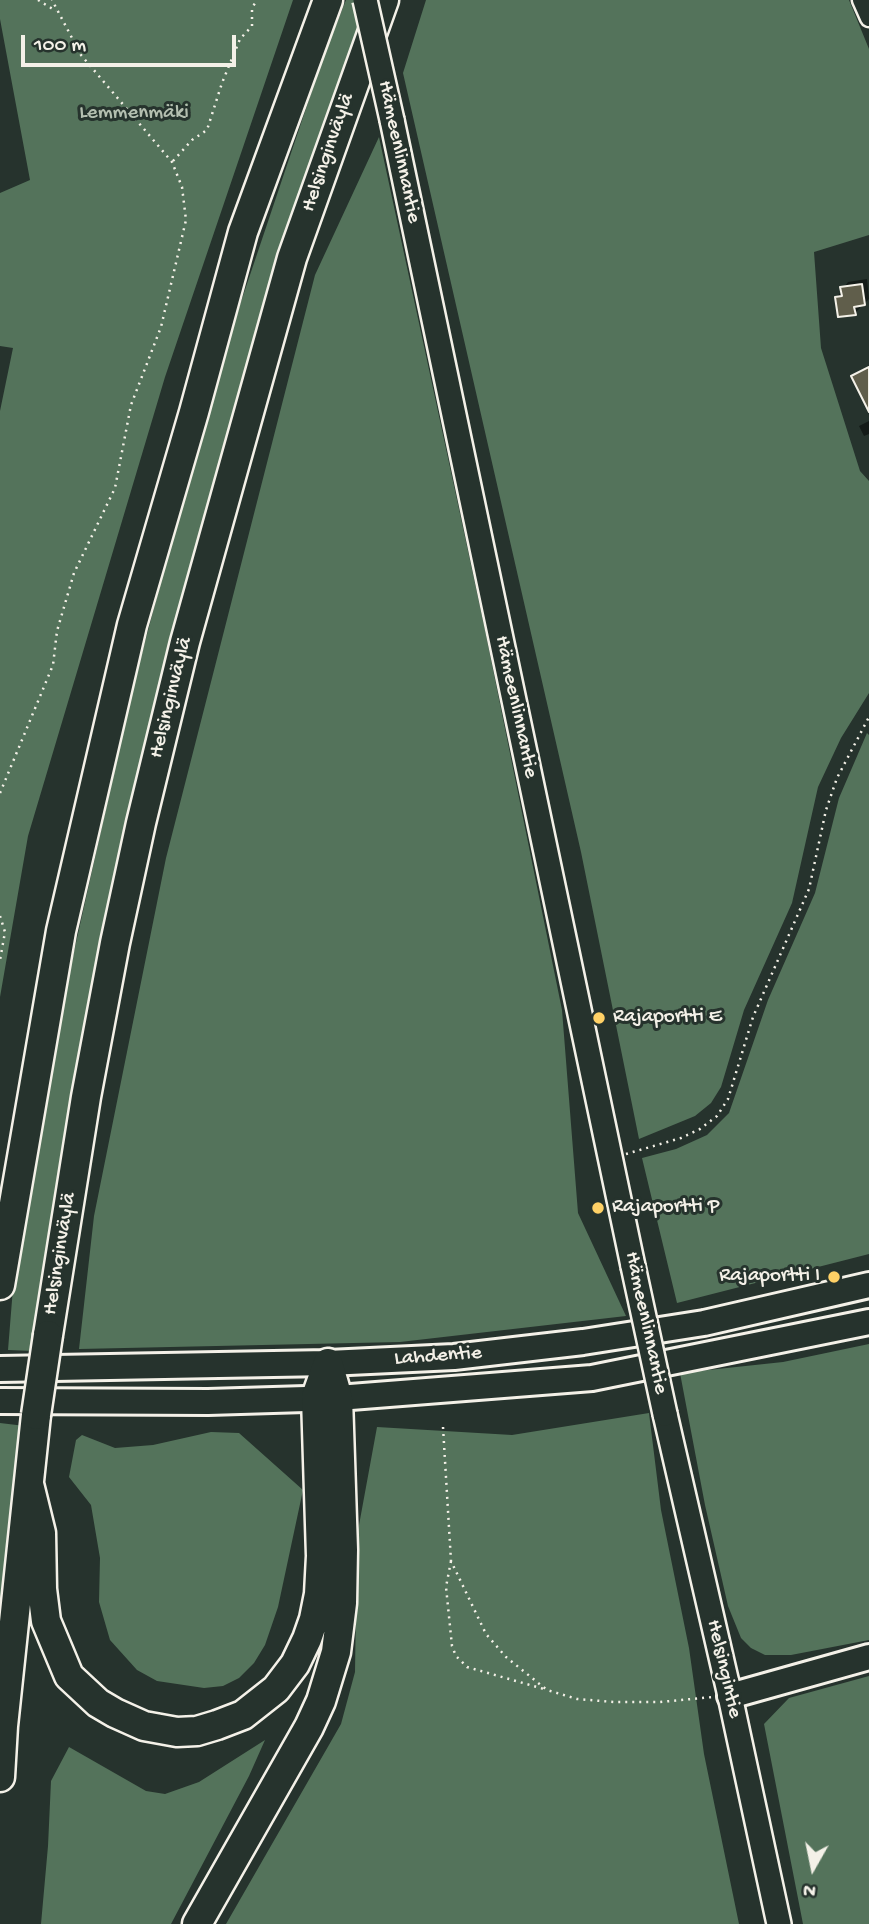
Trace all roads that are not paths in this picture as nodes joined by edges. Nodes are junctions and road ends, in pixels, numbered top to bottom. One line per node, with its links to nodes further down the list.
1 (328, 0): 6 (highway)
2 (365, 0): 14 (main road, Hämeenlinnantie, bridge)
3 (384, 0): 15 (highway, Helsinginväylä, bridge)
4 (861, 0): 5 (street)
5 (869, 18)
6 (3, 1257): 7 (highway)
7 (0, 1285)
8 (869, 1285): 10 (main road, Lahdentie)
9 (869, 1322): 12 (main road, Lahdentie)
10 (328, 1363): 11 (main road, Lahdentie); 12 (highway)
11 (0, 1369)
12 (327, 1397): 13 (main road, Lahdentie); 15 (highway); 19 (highway)
13 (0, 1401)
14 (665, 1414): 17 (main road, Helsingintie)
15 (29, 1484): 18 (highway)
16 (869, 1657): 17 (main road)
17 (730, 1696): 20 (main road, Helsingintie)
18 (0, 1777)
19 (197, 1924)
20 (779, 1924)

